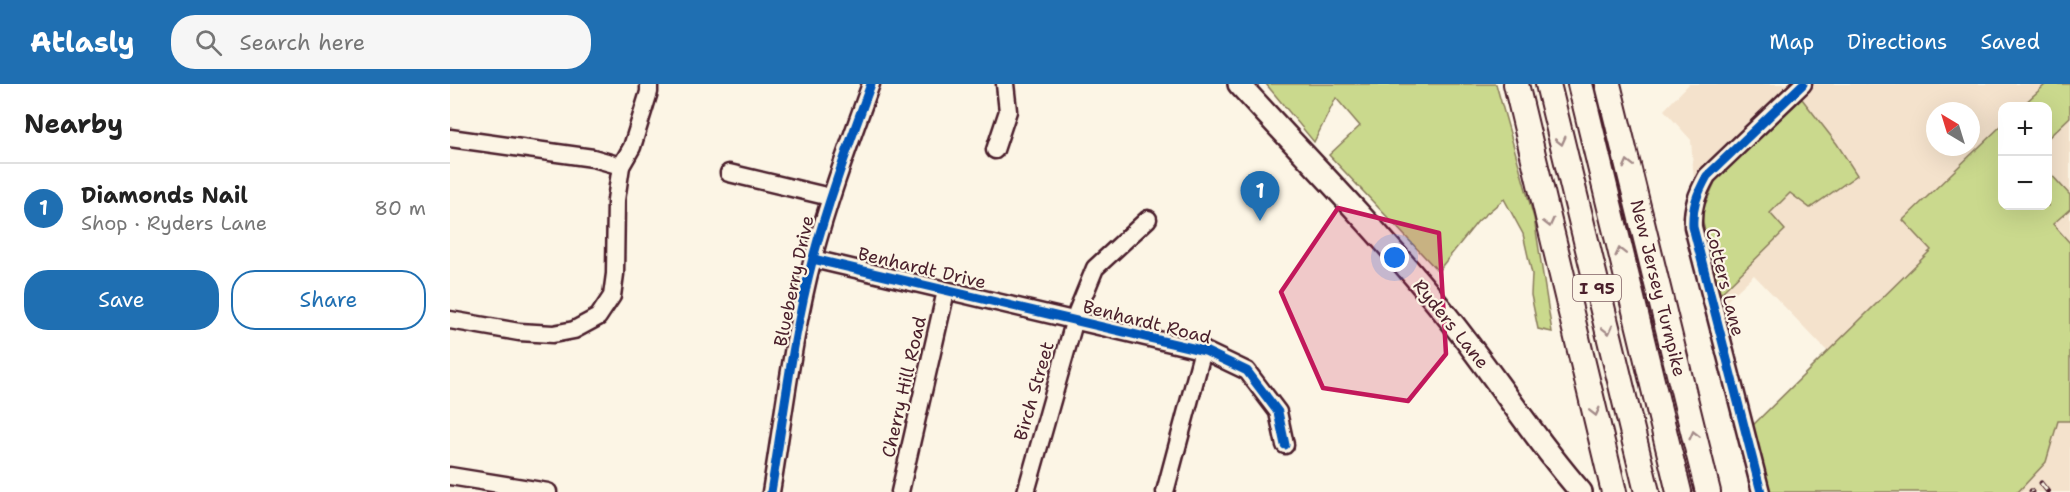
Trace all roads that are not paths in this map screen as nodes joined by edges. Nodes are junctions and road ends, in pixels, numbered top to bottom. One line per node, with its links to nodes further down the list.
1 (649, 84): 12 (street)
2 (871, 84): 14 (street, Blueberry Drive)
3 (1005, 84): 11 (street)
4 (1239, 84): 24 (main road, Ryders Lane)
5 (1516, 84): 30 (highway, I 95, one-way to 30)
6 (1548, 84): 31 (highway, I 95, one-way to 31)
7 (1580, 84): 32 (highway, New Jersey Turnpike / I 95, one-way to 7)
8 (1608, 84): 33 (highway, New Jersey Turnpike, one-way to 8)
9 (1803, 84): 34 (street, Cotters Lane)
10 (450, 138): 12 (street)
11 (994, 150)
12 (621, 166): 19 (street)
13 (729, 173): 14 (street)
14 (830, 197): 16 (street, Blueberry Drive)
15 (1148, 219): 20 (street, Birch Street)
16 (813, 259): 17 (street, Benhardt Drive); 26 (street, Blueberry Drive)
17 (946, 291): 18 (street, Benhardt Drive); 27 (street, Cherry Hill Road)
18 (1024, 309): 20 (street, Benhardt Road)
19 (450, 320)
20 (1074, 320): 21 (street, Benhardt Road); 28 (street, Birch Street)
21 (1203, 351): 22 (street, Benhardt Road); 29 (street)
22 (1285, 445)
23 (450, 476): 25 (street)
24 (1579, 490)
25 (548, 492)
26 (771, 492)
27 (900, 492)
28 (1026, 492)
29 (1165, 492)
30 (1614, 492)
31 (1647, 492)
32 (1679, 492)
33 (1708, 492)
34 (1761, 492)

